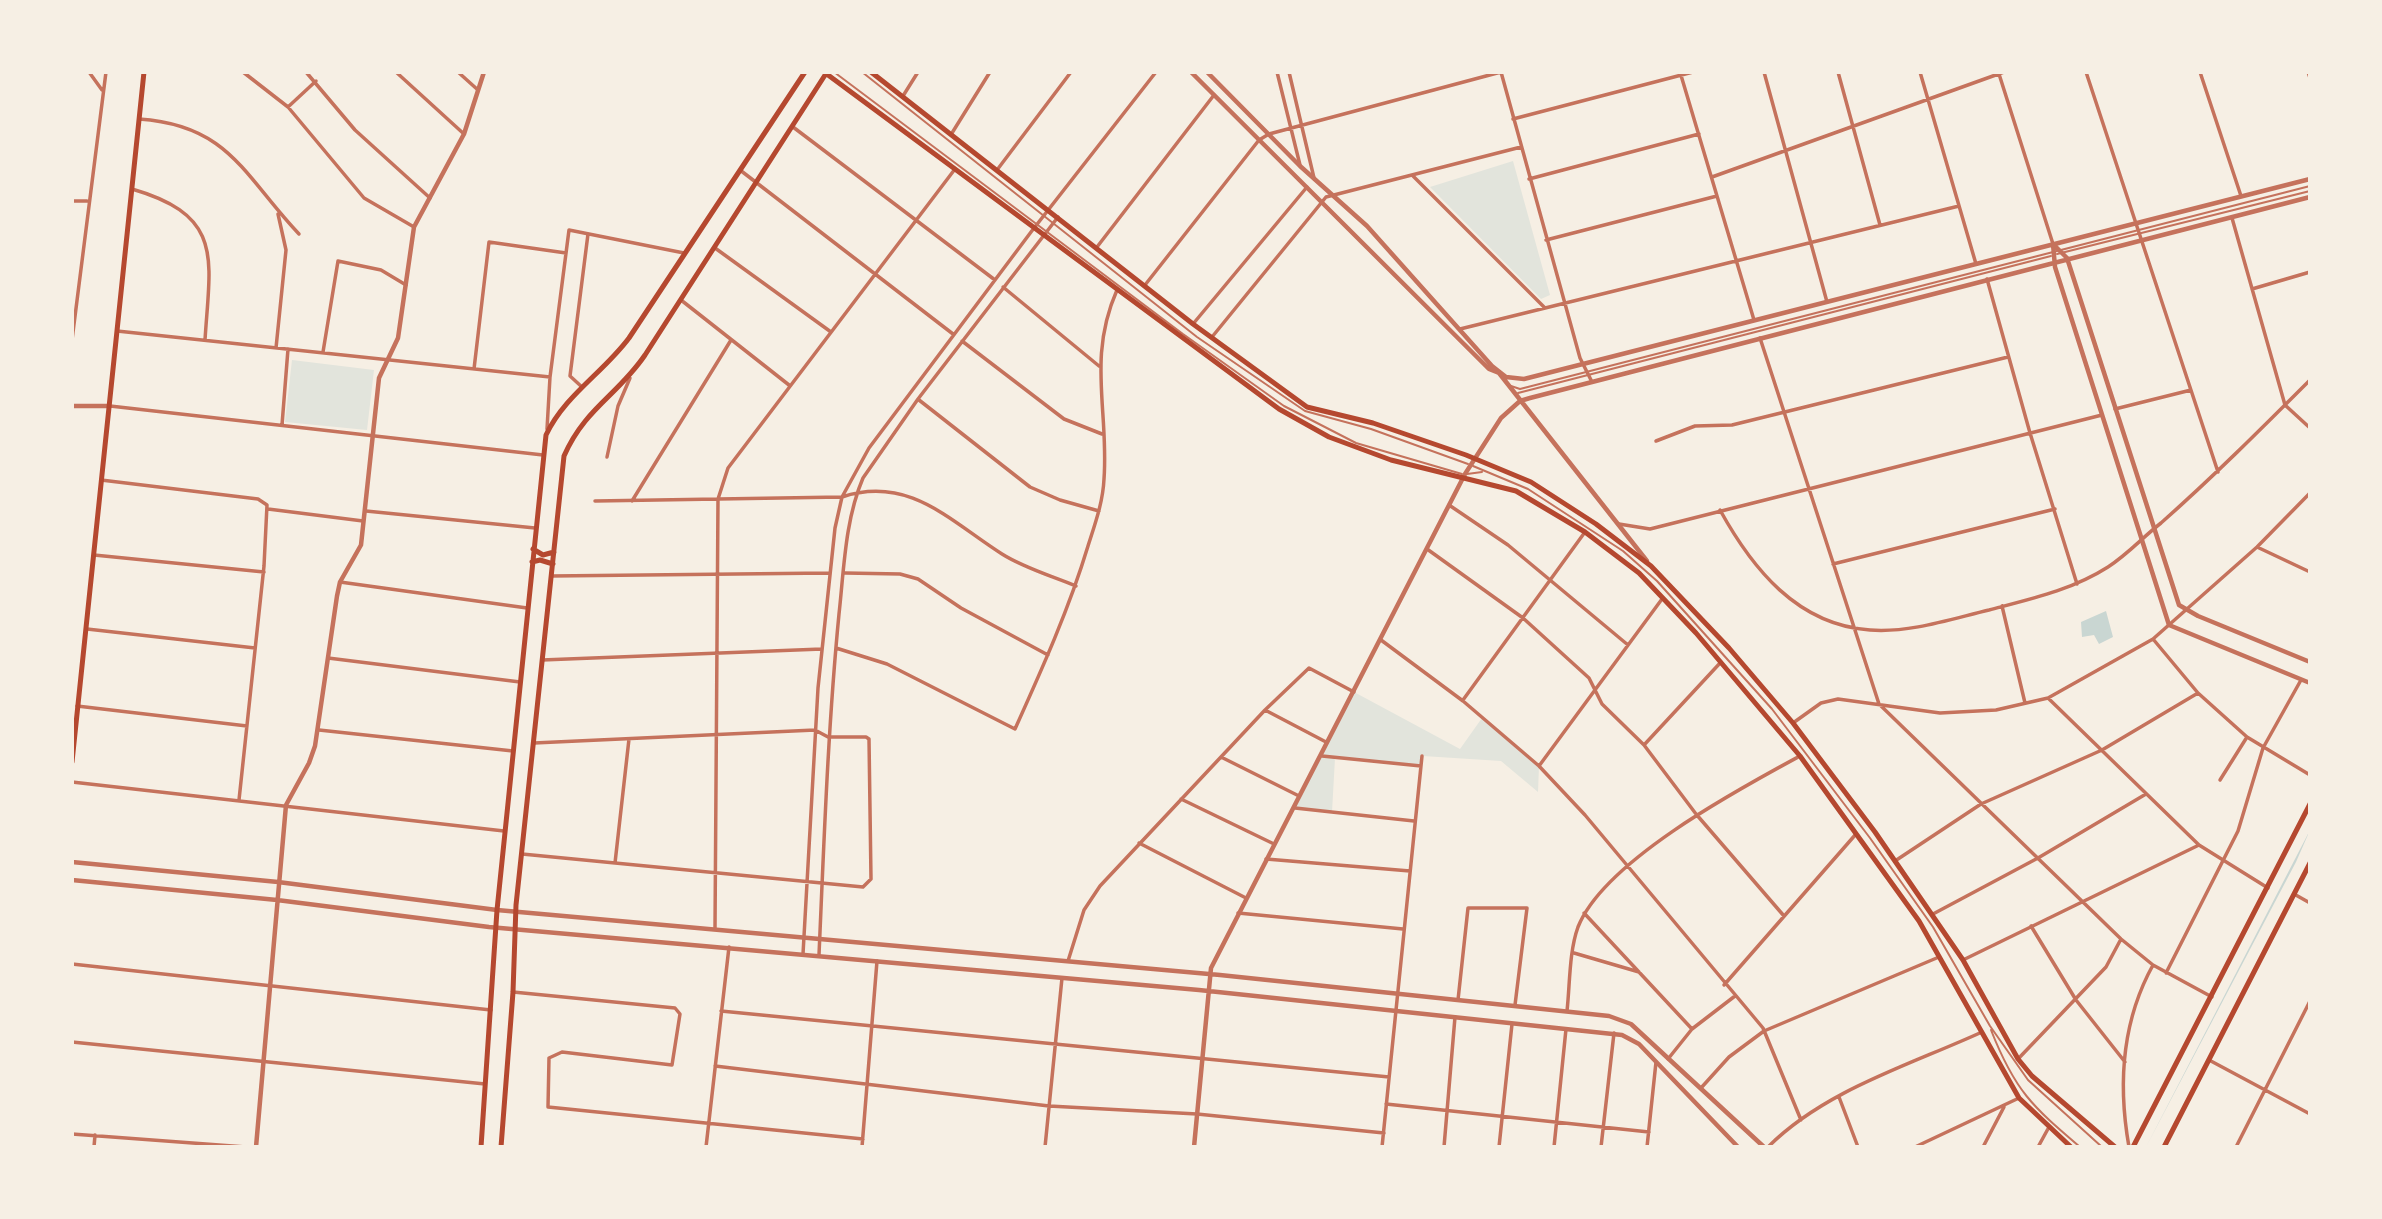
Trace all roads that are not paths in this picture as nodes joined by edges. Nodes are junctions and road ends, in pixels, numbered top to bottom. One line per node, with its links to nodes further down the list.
1 (89, 72): 32 (street)
2 (106, 72): 32 (street)
3 (144, 72): 38 (main road)
4 (243, 72): 37 (street)
5 (306, 72): 31 (street)
6 (396, 72): 45 (street)
7 (458, 72): 33 (street)
8 (484, 72): 33 (street)
9 (805, 72): 53 (main road)
10 (826, 72): 42 (main road); 52 (main road)
11 (834, 72): 80 (lane)
12 (862, 72): 75 (lane)
13 (871, 72): 35 (main road)
14 (918, 72): 35 (street)
15 (990, 72): 44 (street)
16 (1071, 72): 54 (street)
17 (1156, 72): 75 (street)
18 (1191, 72): 34 (street)
19 (1207, 72): 46 (street)
20 (1277, 72): 43 (street)
21 (1289, 72): 40 (street)
22 (1501, 72): 39 (street); 40 (street)
23 (1693, 72): 30 (street)
24 (1764, 72): 50 (street)
25 (1838, 72): 41 (street)
26 (1920, 72): 36 (street)
27 (2001, 72): 36 (street); 91 (street)
28 (2086, 72): 83 (street)
29 (2200, 72): 67 (street)
30 (1680, 73): 39 (street); 47 (street)
31 (316, 81): 37 (street); 69 (street)
32 (102, 90): 71 (street)
33 (478, 90): 45 (street)
34 (1214, 95): 48 (street); 89 (street)
35 (903, 96): 44 (main road)
36 (1927, 100): 41 (street); 73 (street)
37 (288, 107): 82 (street)
38 (139, 119): 63 (main road); 74 (street)
39 (1513, 119): 49 (street)
40 (1302, 123): 43 (street); 57 (street)
41 (1854, 126): 50 (street); 81 (street)
42 (793, 127): 60 (main road); 78 (street)
43 (1292, 127): 46 (street); 51 (street)
44 (952, 133): 54 (main road)
45 (464, 134): 69 (street)
46 (1269, 134): 48 (street); 51 (street)
47 (1700, 134): 56 (street); 58 (street)
48 (1259, 140): 62 (street); 103 (street)
49 (1521, 147): 55 (street); 58 (street)
50 (1785, 151): 56 (street); 88 (street)
51 (1300, 166): 57 (street)
52 (956, 168): 78 (street); 80 (main road)
53 (740, 170): 60 (street); 93 (main road)
54 (997, 170): 75 (main road)
55 (1412, 176): 65 (street); 110 (street)
56 (1712, 177): 66 (street)
57 (1314, 179): 65 (street)
58 (1529, 179): 87 (street)
59 (2310, 179): 67 (street)
60 (755, 184): 90 (main road); 99 (street)
61 (2310, 186): 83 (lane)
62 (1307, 187): 72 (street); 112 (street)
63 (132, 189): 114 (main road); 120 (street)
64 (2310, 191): 83 (lane)
65 (1331, 195): 72 (street); 113 (street)
66 (1717, 196): 87 (street); 95 (street)
67 (2241, 196): 83 (street)
68 (2310, 197): 76 (street)
69 (430, 198): 82 (street)
70 (72, 201): 71 (street)
71 (87, 201): 119 (street)
72 (1321, 201): 117 (street); 131 (street)
73 (1959, 206): 81 (street); 97 (street)
74 (278, 212): 85 (street); 123 (street)
75 (1046, 212): 77 (main road); 79 (lane); 80 (street)
76 (2231, 216): 83 (street); 105 (street)
77 (1058, 217): 79 (street); 89 (main road)
78 (916, 220): 99 (street); 101 (street)
79 (1054, 223): 84 (street); 160 (lane)
80 (1036, 225): 84 (main road); 101 (street)
81 (1881, 226): 88 (street)
82 (414, 227): 102 (street)
83 (2139, 231): 91 (street); 91 (lane); 94 (street); 140 (street)
84 (1046, 233): 104 (street); 106 (main road); 163 (lane)
85 (299, 234)
86 (588, 234): 92 (street); 93 (street); 139 (street)
87 (1546, 240): 109 (street)
88 (1811, 243): 95 (street); 108 (street)
89 (1097, 247): 103 (main road)
90 (715, 248): 107 (main road); 115 (street)
91 (2056, 250): 94 (street); 96 (street); 97 (street); 132 (lane)
92 (566, 253): 130 (street); 133 (street)
93 (685, 254): 139 (main road)
94 (2067, 258): 96 (street); 147 (street)
95 (1736, 261): 109 (street); 111 (street)
96 (2053, 262): 100 (street); 149 (street)
97 (1976, 264): 108 (street)
98 (2310, 272): 105 (street)
99 (876, 275): 115 (street); 116 (street)
100 (1987, 279): 118 (street); 126 (street)
101 (995, 280): 116 (street)
102 (406, 285): 125 (street); 127 (street)
103 (1145, 285): 112 (main road)
104 (1003, 287): 122 (street); 129 (street)
105 (2252, 289): 144 (street)
106 (1117, 290): 129 (street); 163 (main road)
107 (681, 300): 121 (street); 134 (main road)
108 (1827, 302): 111 (street)
109 (1564, 303): 110 (street); 128 (street)
110 (1545, 308): 113 (street)
111 (1754, 320): 128 (street)
112 (1193, 324): 117 (main road)
113 (1460, 329): 131 (street)
114 (117, 331): 120 (street); 146 (main road)
115 (831, 332): 137 (street)
116 (953, 334): 168 (street)
117 (1212, 337): 159 (main road)
118 (1760, 338): 136 (street); 148 (street)
119 (72, 340)
120 (205, 340): 123 (street)
121 (732, 340): 137 (street); 171 (street)
122 (962, 341): 142 (street); 153 (street)
123 (276, 348): 124 (street)
124 (288, 349): 125 (street); 150 (street)
125 (323, 353): 127 (street)
126 (2008, 357): 148 (street); 152 (street)
127 (387, 359): 130 (street); 154 (street)
128 (1583, 363): 131 (street); 132 (street)
129 (1099, 366): 153 (street)
130 (474, 369): 133 (street)
131 (1499, 373): 138 (street)
132 (1588, 373): 136 (street); 138 (lane); 141 (lane)
133 (550, 377): 155 (street)
134 (630, 378): 158 (street); 187 (main road)
135 (2310, 380): 144 (street)
136 (1592, 382): 143 (street)
137 (789, 385): 169 (street)
138 (1508, 386): 141 (street)
139 (582, 387): 155 (main road)
140 (2191, 390): 147 (street); 162 (street)
141 (1515, 394): 143 (street)
142 (918, 399): 166 (street); 176 (street)
143 (1520, 401): 159 (street); 179 (street)
144 (2285, 405): 151 (street); 162 (street)
145 (72, 406): 146 (street)
146 (108, 406): 150 (street); 164 (main road)
147 (2115, 409): 181 (street)
148 (1784, 412): 156 (street); 165 (street)
149 (2102, 415): 152 (street); 183 (street)
150 (282, 425): 154 (street)
151 (2310, 428)
152 (2030, 433): 165 (street); 174 (street)
153 (1103, 434): 176 (street)
154 (374, 435): 157 (street); 177 (street)
155 (546, 435): 157 (main road)
156 (1656, 441)
157 (542, 455): 180 (main road)
158 (607, 457)
159 (1474, 458): 160 (street); 192 (main road)
160 (1471, 465): 161 (lane); 163 (street)
161 (1486, 472): 163 (lane); 341 (lane)
162 (2219, 472): 181 (street)
163 (1464, 477): 172 (street); 182 (main road)
164 (101, 480): 173 (street); 188 (main road)
165 (1808, 488): 175 (street); 191 (street)
166 (857, 492): 168 (street); 197 (street); 202 (street)
167 (2310, 493): 184 (street)
168 (842, 497): 169 (street); 196 (street)
169 (718, 499): 171 (street); 195 (street)
170 (594, 501): 171 (street)
171 (632, 501)
172 (1450, 505): 186 (street); 199 (street)
173 (268, 507): 178 (street); 193 (street)
174 (2054, 509): 191 (street); 201 (street)
175 (1720, 510): 179 (street); 209 (street)
176 (1099, 511): 202 (street)
177 (366, 512): 178 (street); 180 (street)
178 (365, 521): 200 (street)
179 (1619, 524): 192 (street)
180 (535, 528): 185 (main road)
181 (2153, 529): 183 (street); 206 (street)
182 (1585, 532): 199 (street); 203 (main road)
183 (2141, 541): 201 (street); 208 (street)
184 (2258, 547): 194 (street); 206 (street)
185 (533, 549): 187 (main road); 189 (main road)
186 (1427, 549): 207 (street); 212 (street)
187 (554, 552): 190 (main road)
188 (92, 554): 193 (street); 210 (main road)
189 (532, 562): 190 (main road); 205 (main road)
190 (552, 564): 198 (main road)
191 (1833, 564): 209 (street)
192 (1651, 566): 235 (main road)
193 (264, 572): 214 (street)
194 (2310, 572)
195 (718, 573): 196 (street); 198 (street); 217 (street)
196 (830, 573): 216 (street)
197 (844, 573): 215 (street); 218 (street)
198 (551, 576): 220 (main road)
199 (1550, 579): 207 (street); 213 (street)
200 (340, 582): 205 (street); 219 (street)
201 (2077, 584): 204 (street)
202 (1076, 586): 218 (street)
203 (1663, 597): 213 (street); 221 (main road)
204 (2002, 606): 209 (street); 231 (street)
205 (527, 608): 224 (main road)
206 (2187, 610): 208 (street); 222 (street)
207 (1523, 618): 226 (street); 230 (street)
208 (2169, 625): 211 (street); 223 (street)
209 (1854, 628): 232 (street)
210 (85, 629): 214 (street); 233 (main road)
211 (2153, 639): 228 (street); 229 (street)
212 (1381, 640): 227 (street); 230 (street)
213 (1628, 645): 226 (street)
214 (255, 648): 236 (street)
215 (836, 648): 218 (street); 240 (street)
216 (822, 649): 217 (street); 238 (street)
217 (717, 652): 220 (street); 239 (street)
218 (1048, 655)
219 (328, 658): 224 (street); 237 (street)
220 (542, 660): 243 (main road)
221 (1721, 662): 245 (street); 251 (main road)
222 (2310, 662)
223 (2301, 680): 225 (street); 246 (street)
224 (520, 682): 248 (main road)
225 (2310, 683)
226 (1595, 689): 245 (street); 255 (street)
227 (1354, 692): 234 (street); 244 (street)
228 (2198, 692): 241 (street); 247 (street)
229 (2048, 698): 231 (street); 247 (street)
230 (1463, 701): 255 (street)
231 (2026, 703): 232 (street)
232 (1879, 704): 235 (street); 263 (street)
233 (77, 706): 236 (street); 253 (main road)
234 (1265, 710): 244 (street); 252 (street)
235 (1793, 723): 277 (main road)
236 (247, 726): 262 (street)
237 (319, 730): 248 (street); 265 (street)
238 (815, 730): 239 (street); 240 (street); 287 (street)
239 (717, 735): 242 (street); 284 (street)
240 (830, 737): 288 (street); 288 (street)
241 (2247, 737): 246 (street); 257 (street)
242 (629, 739): 243 (street); 280 (street)
243 (534, 743): 274 (main road)
244 (1328, 743): 249 (street)
245 (1644, 745): 267 (street)
246 (2263, 748): 256 (street); 278 (street)
247 (2102, 750): 259 (street); 263 (street)
248 (513, 751): 269 (main road)
249 (1322, 756): 254 (street); 260 (street)
250 (1422, 756): 254 (street)
251 (1800, 756): 267 (street); 270 (main road)
252 (1221, 757): 260 (street); 261 (street)
253 (72, 762)
254 (1422, 766): 268 (street)
255 (1539, 766): 282 (street)
256 (2310, 775)
257 (2220, 780)
258 (72, 782): 262 (street)
259 (2146, 794): 273 (street); 275 (street)
260 (1301, 797): 266 (street)
261 (1181, 799): 271 (street); 272 (street)
262 (239, 800): 265 (street)
263 (1982, 804): 275 (street); 277 (street)
264 (2310, 804): 289 (main road)
265 (286, 805): 269 (street); 286 (street)
266 (1295, 808): 268 (street); 272 (street)
267 (1696, 814): 282 (street); 300 (street)
268 (1415, 821): 283 (street)
269 (505, 831): 295 (main road)
270 (1856, 834): 300 (street); 313 (main road)
271 (1139, 844): 291 (street); 316 (street)
272 (1274, 844): 276 (street)
273 (2199, 845): 278 (street); 293 (street)
274 (522, 854): 280 (street); 296 (main road)
275 (2038, 858): 293 (street); 299 (street)
276 (1266, 859): 283 (street); 291 (street)
277 (1895, 861): 299 (main road)
278 (2221, 861): 289 (street); 319 (street)
279 (72, 862): 286 (street)
280 (615, 863): 284 (street)
281 (2310, 863): 290 (main road)
282 (1627, 866): 298 (street); 324 (street)
283 (1410, 871): 305 (street)
284 (715, 873): 287 (street); 304 (street)
285 (72, 880): 292 (street)
286 (278, 882): 292 (street); 295 (street)
287 (805, 882): 288 (street); 306 (street)
288 (822, 883): 307 (street)
289 (2269, 888): 329 (main road)
290 (2294, 894): 294 (street); 352 (main road)
291 (1246, 898): 297 (street)
292 (276, 900): 302 (street); 323 (street)
293 (2084, 901): 301 (street); 308 (street)
294 (2310, 903)
295 (497, 910): 296 (street); 302 (main road)
296 (516, 911): 303 (main road); 304 (street)
297 (1238, 913): 305 (street); 321 (street)
298 (1584, 914): 310 (street); 320 (street)
299 (1933, 914): 314 (main road)
300 (1784, 916): 324 (street)
301 (2031, 926): 314 (street); 331 (street)
302 (495, 928): 303 (street); 334 (main road)
303 (515, 929): 309 (street); 326 (main road)
304 (715, 929): 306 (street)
305 (1404, 929): 327 (street)
306 (803, 938): 307 (street); 311 (street)
307 (820, 939): 312 (street); 316 (street)
308 (2121, 939): 318 (street); 331 (street)
309 (729, 947): 311 (street); 335 (street)
310 (1574, 953): 320 (street); 337 (street)
311 (803, 954): 312 (street)
312 (819, 955): 315 (street)
313 (1941, 956): 344 (street); 345 (main road)
314 (1963, 960): 351 (main road)
315 (877, 961): 322 (street); 340 (street)
316 (1068, 962): 321 (street)
317 (72, 964): 323 (street)
318 (2153, 965): 319 (street); 355 (street)
319 (2166, 972): 329 (street)
320 (1642, 973): 343 (street)
321 (1209, 974): 325 (street); 327 (street)
322 (1062, 978): 325 (street); 348 (street)
323 (270, 985): 334 (street); 353 (street)
324 (1724, 985): 328 (street)
325 (1206, 991): 336 (street); 349 (street)
326 (513, 992): 373 (street); 386 (main road)
327 (1397, 994): 330 (street); 336 (street)
328 (1735, 996): 343 (street); 344 (street)
329 (2212, 997): 408 (main road)
330 (1458, 1000): 333 (street); 333 (street)
331 (2076, 1000): 351 (street); 355 (street)
332 (2310, 1001): 361 (street)
333 (1515, 1006): 337 (street)
334 (491, 1010): 358 (main road)
335 (721, 1011): 340 (street); 356 (street)
336 (1396, 1011): 338 (street); 357 (street)
337 (1567, 1011): 350 (street)
338 (1455, 1017): 339 (street); 367 (street)
339 (1512, 1023): 342 (street); 370 (street)
340 (872, 1025): 348 (street); 359 (street)
341 (1990, 1026): 405 (lane); 406 (lane)
342 (1566, 1028): 346 (street); 372 (street)
343 (1692, 1029): 350 (street)
344 (1764, 1031): 360 (street); 371 (street)
345 (1982, 1032): 362 (street); 363 (main road)
346 (1614, 1033): 354 (street); 375 (street)
347 (72, 1042): 353 (street)
348 (1055, 1044): 349 (street); 366 (street)
349 (1201, 1058): 357 (street); 368 (street)
350 (1667, 1059): 360 (street)
351 (2018, 1059): 407 (main road)
352 (2209, 1060): 361 (street); 409 (main road)
353 (263, 1061): 358 (street); 384 (street)
354 (1656, 1062): 376 (street); 397 (street)
355 (2125, 1062): 408 (street)
356 (715, 1066): 359 (street); 373 (street)
357 (1389, 1077): 364 (street)
358 (485, 1084): 385 (main road)
359 (867, 1085): 366 (street); 380 (street)
360 (1700, 1090): 381 (street)
361 (2265, 1090): 369 (street); 410 (street)
362 (1839, 1097): 371 (street); 400 (street)
363 (2019, 1098): 365 (street); 374 (main road)
364 (1386, 1104): 367 (street); 378 (street)
365 (2004, 1105): 401 (street); 402 (street)
366 (1049, 1106): 368 (street); 389 (street)
367 (1447, 1111): 370 (street); 392 (street)
368 (1196, 1114): 378 (street); 390 (street)
369 (2310, 1114)
370 (1502, 1117): 372 (street); 393 (street)
371 (1801, 1120): 399 (street)
372 (1557, 1122): 375 (street); 394 (street)
373 (709, 1125): 380 (street); 387 (street)
374 (2049, 1127): 403 (street); 404 (main road)
375 (1604, 1128): 376 (street); 395 (street)
376 (1649, 1132): 396 (street)
377 (72, 1133): 379 (street)
378 (1384, 1133): 391 (street)
379 (95, 1135): 382 (street); 383 (street)
380 (863, 1139): 388 (street)
381 (1753, 1140): 398 (street); 399 (street)
382 (94, 1147)
383 (246, 1147)
384 (256, 1147)
385 (481, 1147)
386 (501, 1147)
387 (706, 1147)
388 (862, 1147)
389 (1045, 1147)
390 (1194, 1147)
391 (1382, 1147)
392 (1444, 1147)
393 (1499, 1147)
394 (1554, 1147)
395 (1601, 1147)
396 (1647, 1147)
397 (1738, 1147)
398 (1755, 1147)
399 (1766, 1147)
400 (1858, 1147)
401 (1915, 1147)
402 (1983, 1147)
403 (2038, 1147)
404 (2071, 1147)
405 (2080, 1147)
406 (2102, 1147)
407 (2115, 1147)
408 (2131, 1147)
409 (2164, 1147)
410 (2236, 1147)

